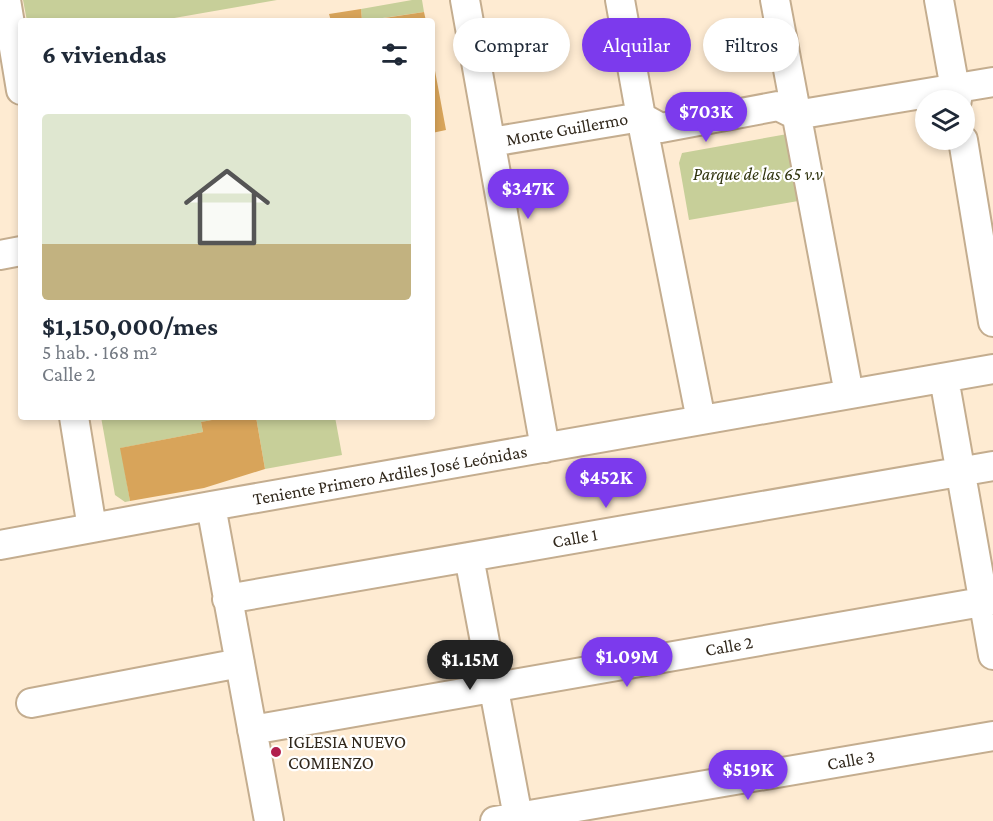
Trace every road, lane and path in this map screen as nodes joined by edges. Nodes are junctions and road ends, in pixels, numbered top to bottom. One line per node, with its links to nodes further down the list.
1 (6, 0): 6 (street)
2 (465, 0): 13 (street)
3 (620, 0): 12 (street)
4 (775, 0): 11 (street)
5 (939, 0): 8 (street)
6 (18, 72)
7 (993, 82): 9 (street, Monte Guillermo)
8 (955, 90)
9 (970, 90)
10 (915, 100): 11 (street, Monte Guillermo)
11 (795, 115): 12 (street, Monte Guillermo); 20 (street)
12 (640, 117): 13 (street, Monte Guillermo); 22 (street)
13 (491, 142): 23 (street)
14 (965, 150): 17 (street)
15 (18, 252): 16 (street)
16 (0, 255)
17 (993, 322)
18 (993, 369): 19 (street, Teniente Primero Ardiles José Leónidas)
19 (944, 378): 20 (street, Teniente Primero Ardiles José Leónidas); 25 (street)
20 (849, 394): 22 (street, Teniente Primero Ardiles José Leónidas)
21 (74, 420): 27 (street)
22 (701, 420): 23 (street, Teniente Primero Ardiles José Leónidas)
23 (545, 448): 26 (street, Teniente Primero Ardiles José Leónidas)
24 (993, 466): 25 (street, Calle 1)
25 (961, 471): 29 (street, Calle 1); 31 (street)
26 (211, 506): 27 (street, Teniente Primero Ardiles José Leónidas); 30 (street)
27 (92, 528): 28 (street, Teniente Primero Ardiles José Leónidas)
28 (0, 545)
29 (468, 557): 30 (street, Calle 1); 34 (street)
30 (227, 598): 33 (street)
31 (988, 601): 32 (street); 34 (street, Calle 2)
32 (993, 655)
33 (240, 663): 35 (street); 36 (street)
34 (493, 688): 36 (street, Calle 2); 38 (street)
35 (32, 703)
36 (252, 730): 39 (street)
37 (993, 736): 38 (street, Calle 3)
38 (507, 819)
39 (265, 820)

